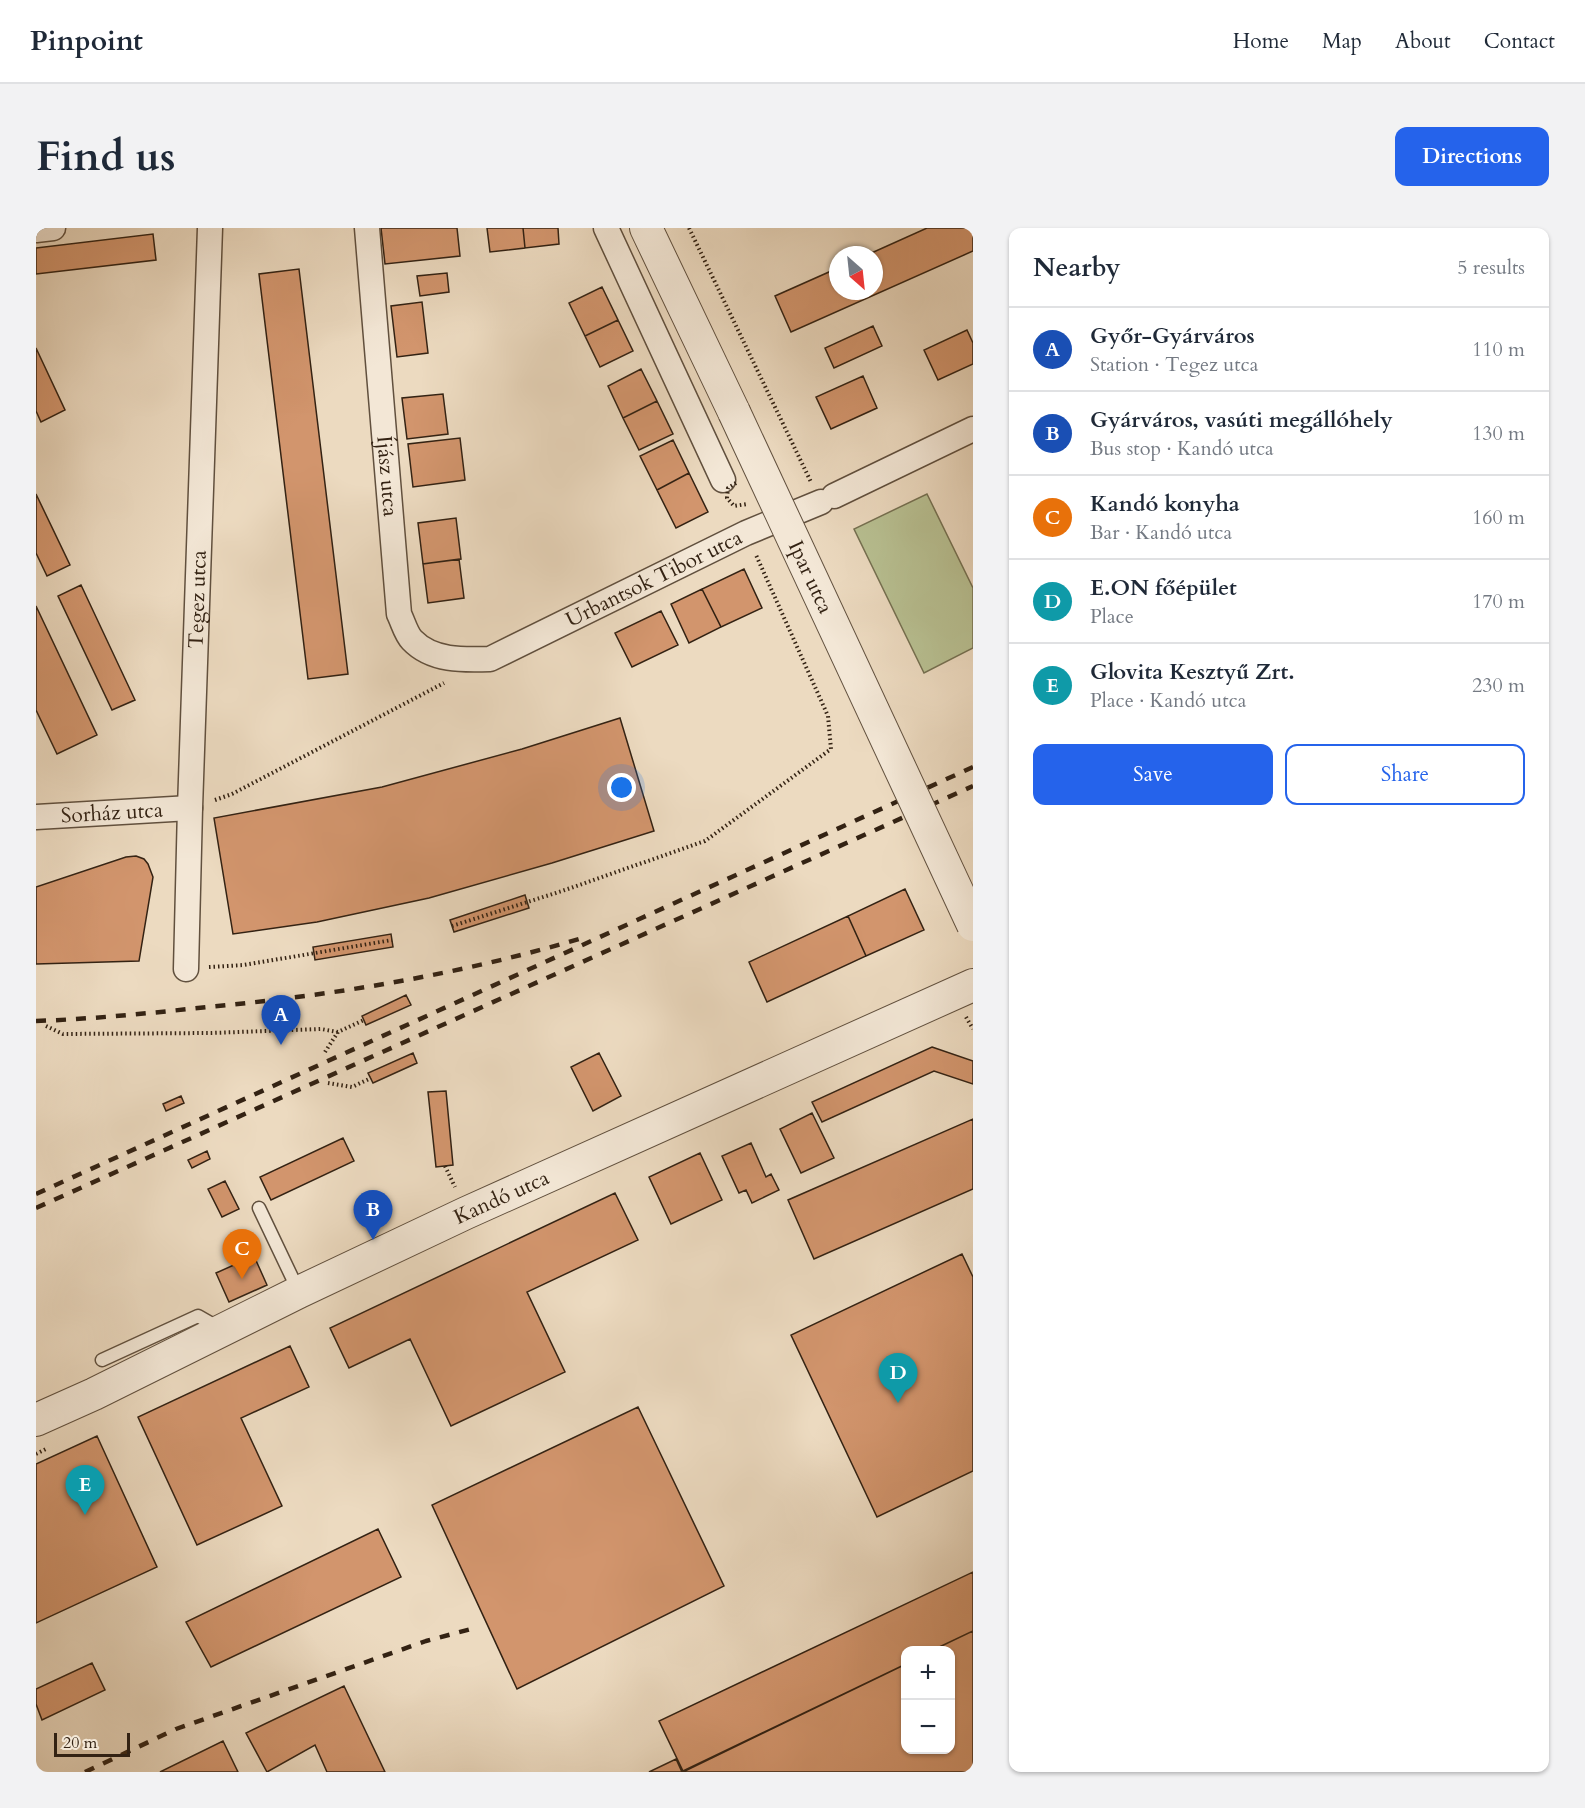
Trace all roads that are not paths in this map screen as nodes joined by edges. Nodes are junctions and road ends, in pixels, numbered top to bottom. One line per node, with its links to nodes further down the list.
1 (53, 228): 6 (street)
2 (210, 228): 10 (street, Tegez utca)
3 (368, 228): 9 (street, Íjász utca)
4 (606, 228): 8 (street)
5 (646, 228): 12 (street, Ipar utca, bridge)
6 (36, 230)
7 (973, 429): 9 (street, Urbantsok Tibor utca)
8 (723, 480)
9 (490, 659)
10 (190, 808): 11 (street, Sorház utca); 13 (street, Tegez utca)
11 (36, 817)
12 (973, 925)
13 (186, 969)
14 (973, 985): 16 (street, Kandó utca)
15 (259, 1208): 16 (lane)
16 (299, 1292): 17 (street, Kandó utca)
17 (222, 1330): 18 (lane); 19 (street, Kandó utca)
18 (102, 1360)
19 (36, 1420)

